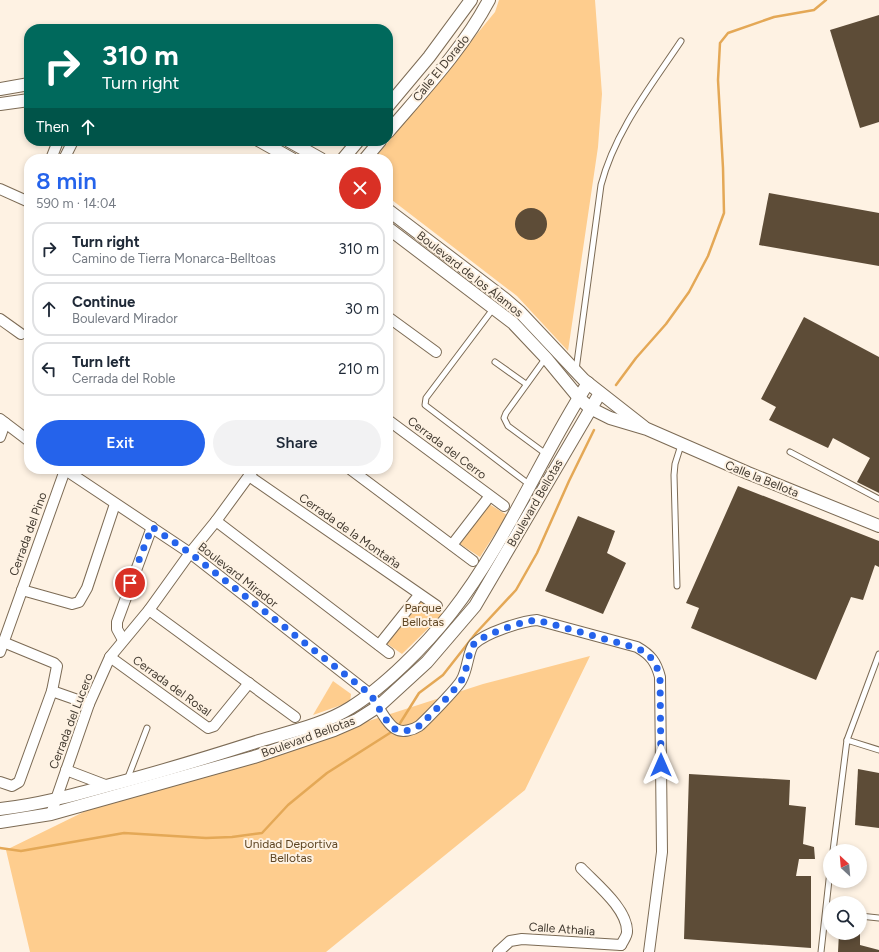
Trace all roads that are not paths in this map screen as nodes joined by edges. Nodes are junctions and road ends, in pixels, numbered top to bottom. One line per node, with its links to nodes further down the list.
1 (471, 0): 6 (street, Calle El Dorado)
2 (489, 0): 9 (street, Calle El Dorado)
3 (681, 40): 29 (lane)
4 (24, 85): 5 (street)
5 (0, 89)
6 (393, 100)
7 (24, 101): 8 (street)
8 (0, 104)
9 (393, 126)
10 (269, 146): 14 (street)
11 (298, 146): 15 (street)
12 (354, 146): 16 (street)
13 (376, 146): 17 (street)
14 (283, 154)
15 (312, 154)
16 (347, 154)
17 (369, 154)
18 (0, 189): 19 (street)
19 (24, 200)
20 (393, 214): 29 (street, Boulevard de los Álamos)
21 (393, 232): 22 (street, Boulevard de los Álamos)
22 (494, 308): 27 (street, Boulevard de los Álamos); 48 (lane)
23 (0, 319): 25 (street)
24 (393, 321): 26 (street)
25 (21, 334)
26 (436, 352)
27 (546, 358): 31 (lane); 33 (street, Boulevard de los Álamos)
28 (495, 362): 31 (lane)
29 (576, 371): 30 (street, Boulevard de los Álamos)
30 (588, 383): 32 (street, Boulevard de los Álamos); 33 (street, Boulevard Bellotas)
31 (526, 384): 42 (lane)
32 (600, 393): 34 (street, Boulevard Bellotas); 37 (street, Calle la Bellota)
33 (578, 398): 34 (street, Boulevard de los Álamos); 42 (street, Boulevard Bellotas)
34 (590, 408): 37 (street, Calle la Bellota); 53 (street, Boulevard Bellotas)
35 (2, 421): 38 (street); 39 (street)
36 (393, 424): 49 (street, Cerrada del Cerro)
37 (647, 429): 40 (street, Calle la Bellota)
38 (0, 437)
39 (24, 437)
40 (681, 445): 55 (street, Calle la Bellota); 61 (lane)
41 (790, 452): 50 (lane)
42 (547, 455): 48 (street, Boulevard Bellotas)
43 (62, 474): 62 (street, Cerrada del Pino)
44 (71, 474): 51 (street, Boulevard Mirador)
45 (251, 474): 54 (street, Cerrada del Lucero)
46 (255, 474): 63 (street, Cerrada de la Montaña)
47 (357, 474): 57 (street)
48 (531, 485): 52 (street, Boulevard Bellotas)
49 (489, 496): 52 (street, Cerrada del Cerro); 57 (street)
50 (879, 499)
51 (115, 504): 56 (street, Boulevard Mirador); 62 (street)
52 (509, 510): 53 (street, Cerrada del Cerro); 59 (street, Boulevard Bellotas)
53 (526, 520): 60 (street, Boulevard Bellotas)
54 (216, 521): 58 (street, Cerrada del Lucero); 69 (street)
55 (879, 526)
56 (152, 527): 58 (street, Boulevard Mirador); 68 (street)
57 (452, 545): 59 (street)
58 (190, 553): 65 (street, Cerrada del Lucero); 76 (street, Boulevard Mirador)
59 (478, 564): 60 (street); 66 (street, Boulevard Bellotas)
60 (494, 574): 67 (street, Boulevard Bellotas)
61 (677, 586)
62 (22, 590): 70 (street, Cerrada del Pino)
63 (419, 595): 64 (street, Cerrada de la Montaña); 69 (street)
64 (437, 606)
65 (149, 610): 68 (street, Cerrada del Lucero); 74 (street)
66 (450, 615): 67 (street); 76 (street, Boulevard Bellotas)
67 (462, 623): 78 (street, Boulevard Bellotas)
68 (123, 640): 73 (street, Cerrada del Lucero)
69 (379, 645): 71 (street)
70 (2, 647): 75 (street)
71 (390, 653)
72 (879, 654): 83 (lane)
73 (110, 657): 74 (street, Cerrada del Rosal); 77 (street, Cerrada del Lucero)
74 (249, 683): 79 (street)
75 (52, 691): 77 (street); 89 (street)
76 (370, 694): 78 (street, Boulevard Mirador); 80 (street, Boulevard Bellotas)
77 (89, 704): 87 (street, Cerrada del Lucero)
78 (379, 706): 82 (street, Boulevard Bellotas); 102 (street, Boulevard Mirador)
79 (296, 717)
80 (306, 727): 82 (street); 85 (street, Boulevard Bellotas)
81 (147, 728): 88 (lane)
82 (316, 736): 86 (street, Boulevard Bellotas)
83 (847, 740): 84 (lane); 95 (lane)
84 (879, 750)
85 (213, 756): 86 (street); 88 (street, Boulevard Bellotas)
86 (217, 768): 93 (street, Boulevard Bellotas)
87 (66, 770): 90 (street); 91 (street, Cerrada del Lucero)
88 (127, 781): 90 (street, Boulevard Bellotas)
89 (0, 782)
90 (108, 786): 91 (street, Boulevard Bellotas)
91 (56, 799): 92 (street, Boulevard Bellotas); 93 (street, Cerrada del Lucero)
92 (0, 809)
93 (51, 814): 94 (street, Boulevard Bellotas)
94 (0, 822)
95 (833, 844)
96 (581, 868): 100 (street)
97 (867, 917): 98 (lane)
98 (879, 918)
99 (823, 940): 103 (lane)
100 (622, 949): 101 (street, Calle Athalia)
101 (498, 952)
102 (649, 952)
103 (821, 952)

